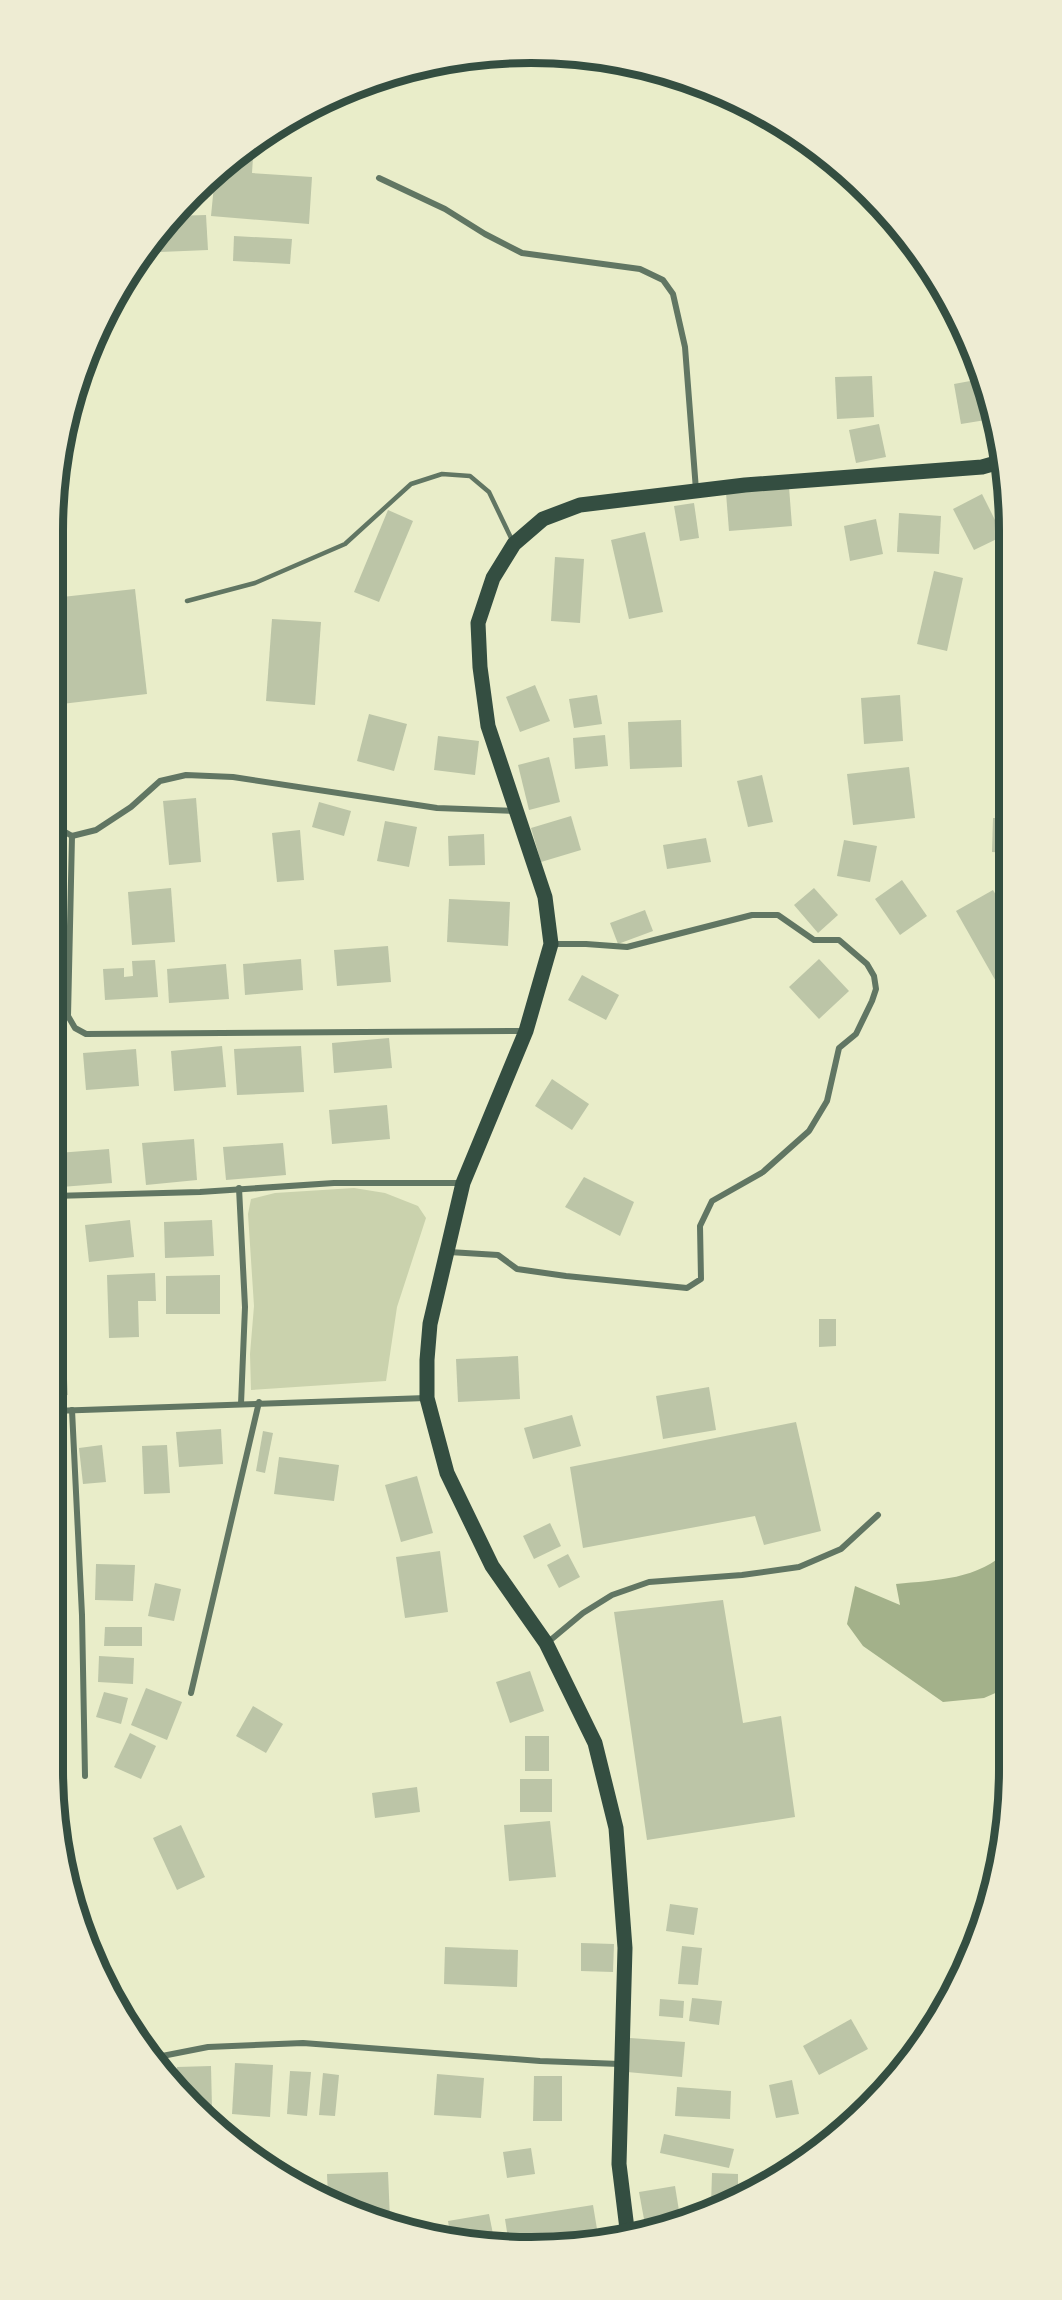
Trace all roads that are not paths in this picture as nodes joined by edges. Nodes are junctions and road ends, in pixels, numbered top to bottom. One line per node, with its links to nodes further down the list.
1 (379, 178): 3 (street)
2 (994, 463): 3 (main road)
3 (696, 491): 4 (main road)
4 (514, 544): 5 (lane); 6 (main road)
5 (187, 601)
6 (516, 811): 8 (street); 9 (main road)
7 (63, 831): 8 (street)
8 (72, 836): 10 (street)
9 (551, 944): 10 (main road); 14 (street)
10 (526, 1031): 11 (main road)
11 (463, 1183): 12 (street); 14 (main road)
12 (238, 1188): 13 (street); 17 (street)
13 (63, 1197)
14 (446, 1251): 15 (main road)
15 (427, 1398): 16 (street); 21 (main road)
16 (259, 1402): 17 (street); 22 (street)
17 (241, 1404): 19 (street)
18 (63, 1410): 19 (street)
19 (72, 1410): 23 (street)
20 (878, 1515): 21 (street)
21 (546, 1643): 25 (main road)
22 (191, 1693)
23 (85, 1776)
24 (162, 2056): 25 (street)
25 (620, 2064): 26 (main road)
26 (627, 2227)

